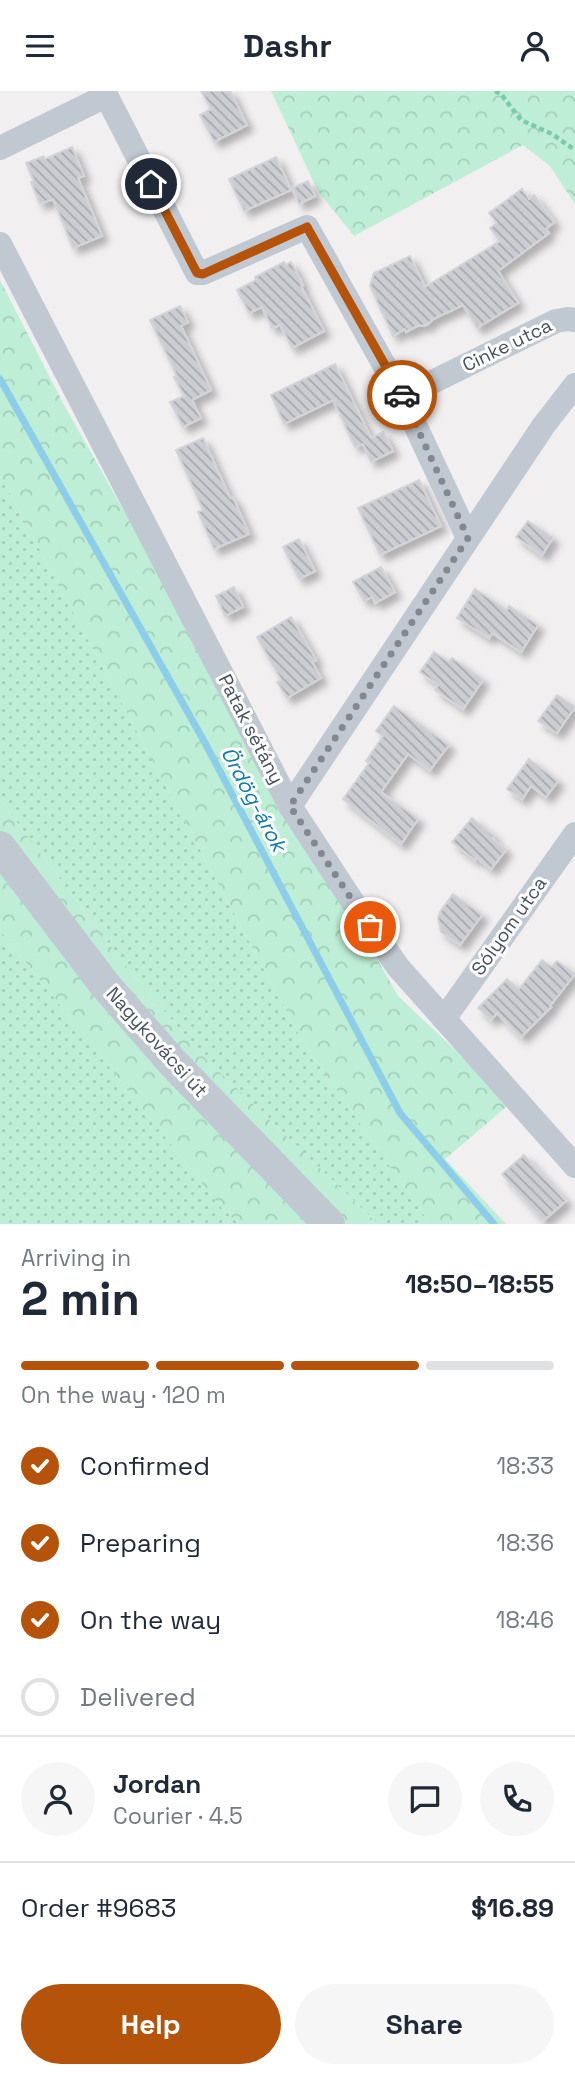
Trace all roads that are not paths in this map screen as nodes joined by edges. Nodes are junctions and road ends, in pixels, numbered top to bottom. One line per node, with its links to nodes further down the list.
1 (105, 93): 2 (street); 6 (street)
2 (0, 148)
3 (0, 244): 8 (street, Patak sétány)
4 (575, 320): 6 (street, Cinke utca)
5 (575, 385): 7 (street)
6 (402, 397): 7 (street)
7 (468, 538): 8 (street)
8 (290, 806): 11 (street, Patak sétány)
9 (575, 834): 11 (street, Sólyom utca)
10 (0, 847): 13 (street, Nagykovácsi út)
11 (444, 1019): 12 (street, Patak sétány)
12 (575, 1166)
13 (329, 1224)

